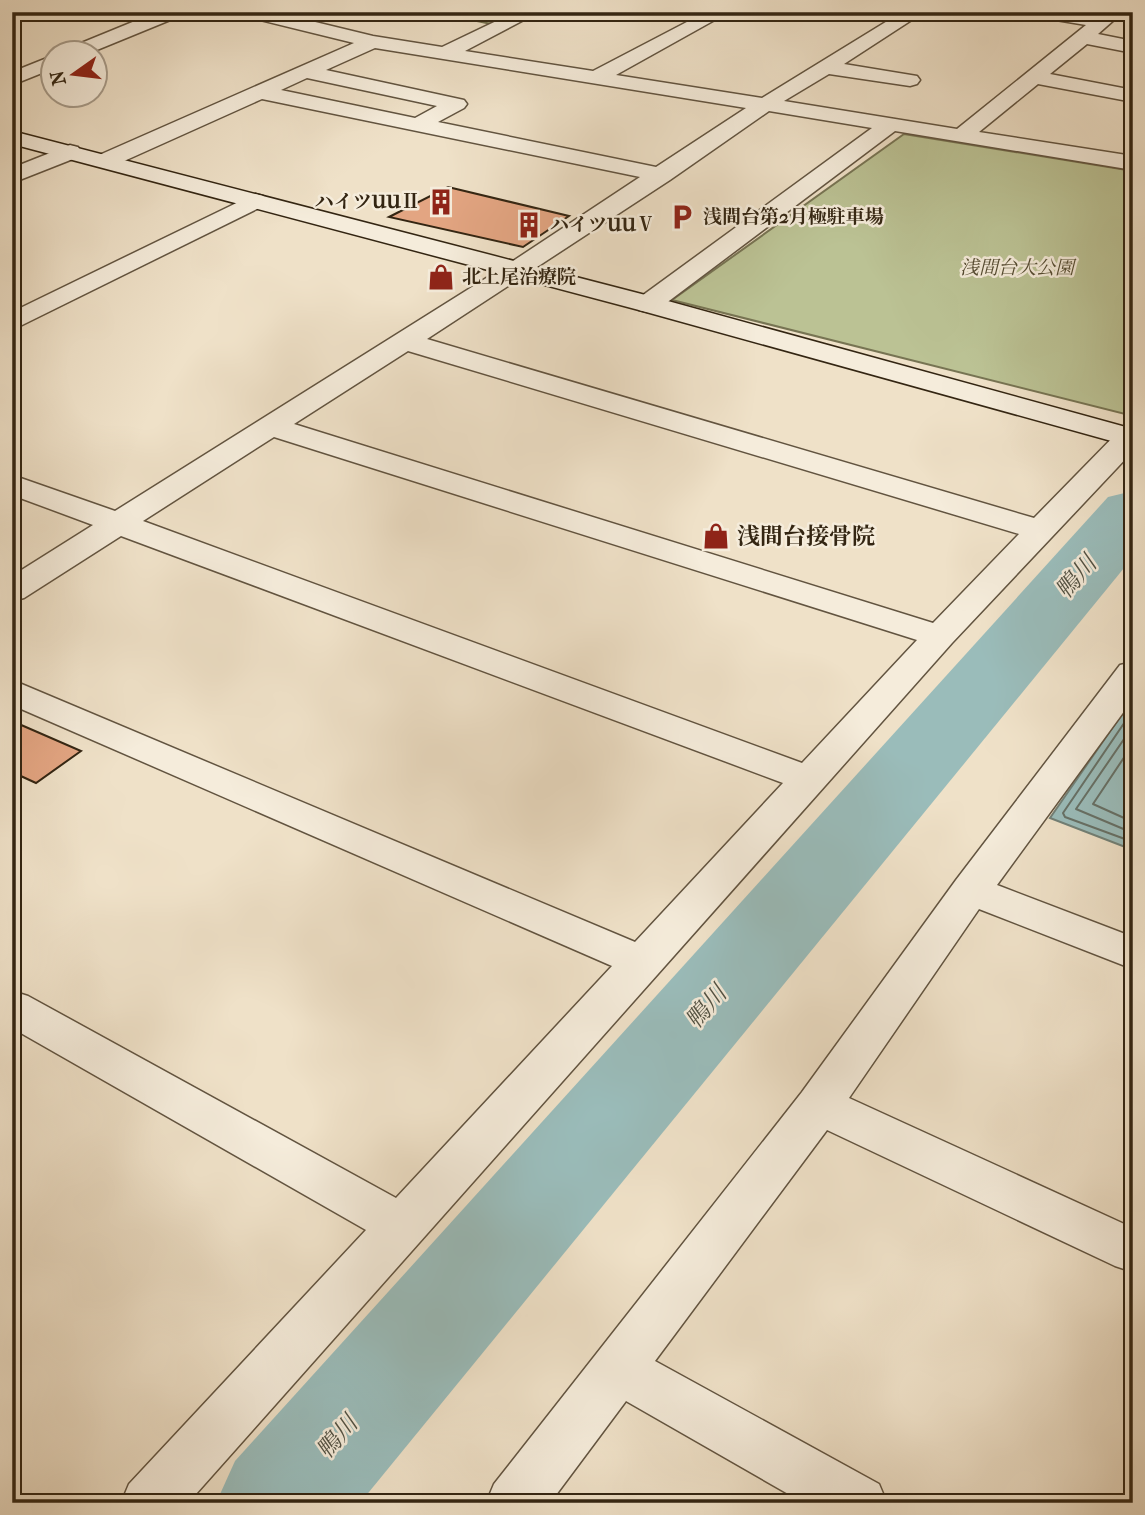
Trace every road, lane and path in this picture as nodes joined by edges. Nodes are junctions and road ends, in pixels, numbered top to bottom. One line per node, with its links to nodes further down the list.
1 (174, 12): 11 (street)
2 (250, 12): 9 (street)
3 (327, 12): 9 (street)
4 (530, 12): 14 (street)
5 (720, 12): 19 (street)
6 (915, 12): 15 (street)
7 (1038, 12): 8 (street)
8 (1108, 17): 10 (street)
9 (296, 24): 12 (street)
10 (1082, 37): 13 (street); 18 (street)
11 (108, 39)
12 (373, 42): 14 (street); 17 (street)
13 (1133, 47)
14 (443, 54): 19 (street)
15 (825, 67): 21 (street); 24 (street)
16 (38, 68): 20 (street)
17 (305, 72): 22 (street); 25 (street)
18 (1033, 77): 23 (street); 27 (street)
19 (595, 78): 24 (street)
20 (12, 79)
21 (910, 80)
22 (260, 92): 25 (street); 30 (street)
23 (1133, 96)
24 (764, 105): 26 (street); 32 (street)
25 (416, 125): 32 (street)
26 (890, 125): 27 (street); 36 (street)
27 (961, 136): 31 (street)
28 (12, 137): 29 (street)
29 (70, 152): 30 (street); 33 (street)
30 (105, 161): 34 (street)
31 (1133, 163)
32 (662, 175): 35 (street)
33 (12, 176)
34 (254, 201): 35 (street); 37 (street)
35 (516, 270): 36 (street); 38 (street)
36 (648, 304): 40 (street)
37 (12, 322)
38 (405, 341): 39 (street); 43 (street)
39 (271, 427): 42 (street); 45 (street)
40 (1131, 436): 43 (street)
41 (12, 484): 42 (street)
42 (116, 523): 44 (street); 48 (street)
43 (1042, 531): 45 (street)
44 (12, 591)
45 (940, 636): 48 (street)
46 (1133, 673): 49 (street)
47 (12, 691): 51 (street)
48 (812, 780): 51 (street)
49 (971, 890): 50 (street); 53 (street)
50 (1133, 954)
51 (645, 962): 54 (street)
52 (12, 1007): 54 (street)
53 (819, 1105): 55 (street); 56 (street)
54 (403, 1226): 57 (street)
55 (1133, 1251)
56 (618, 1368): 58 (street); 59 (street)
57 (150, 1503)
58 (515, 1503)
59 (858, 1503)

